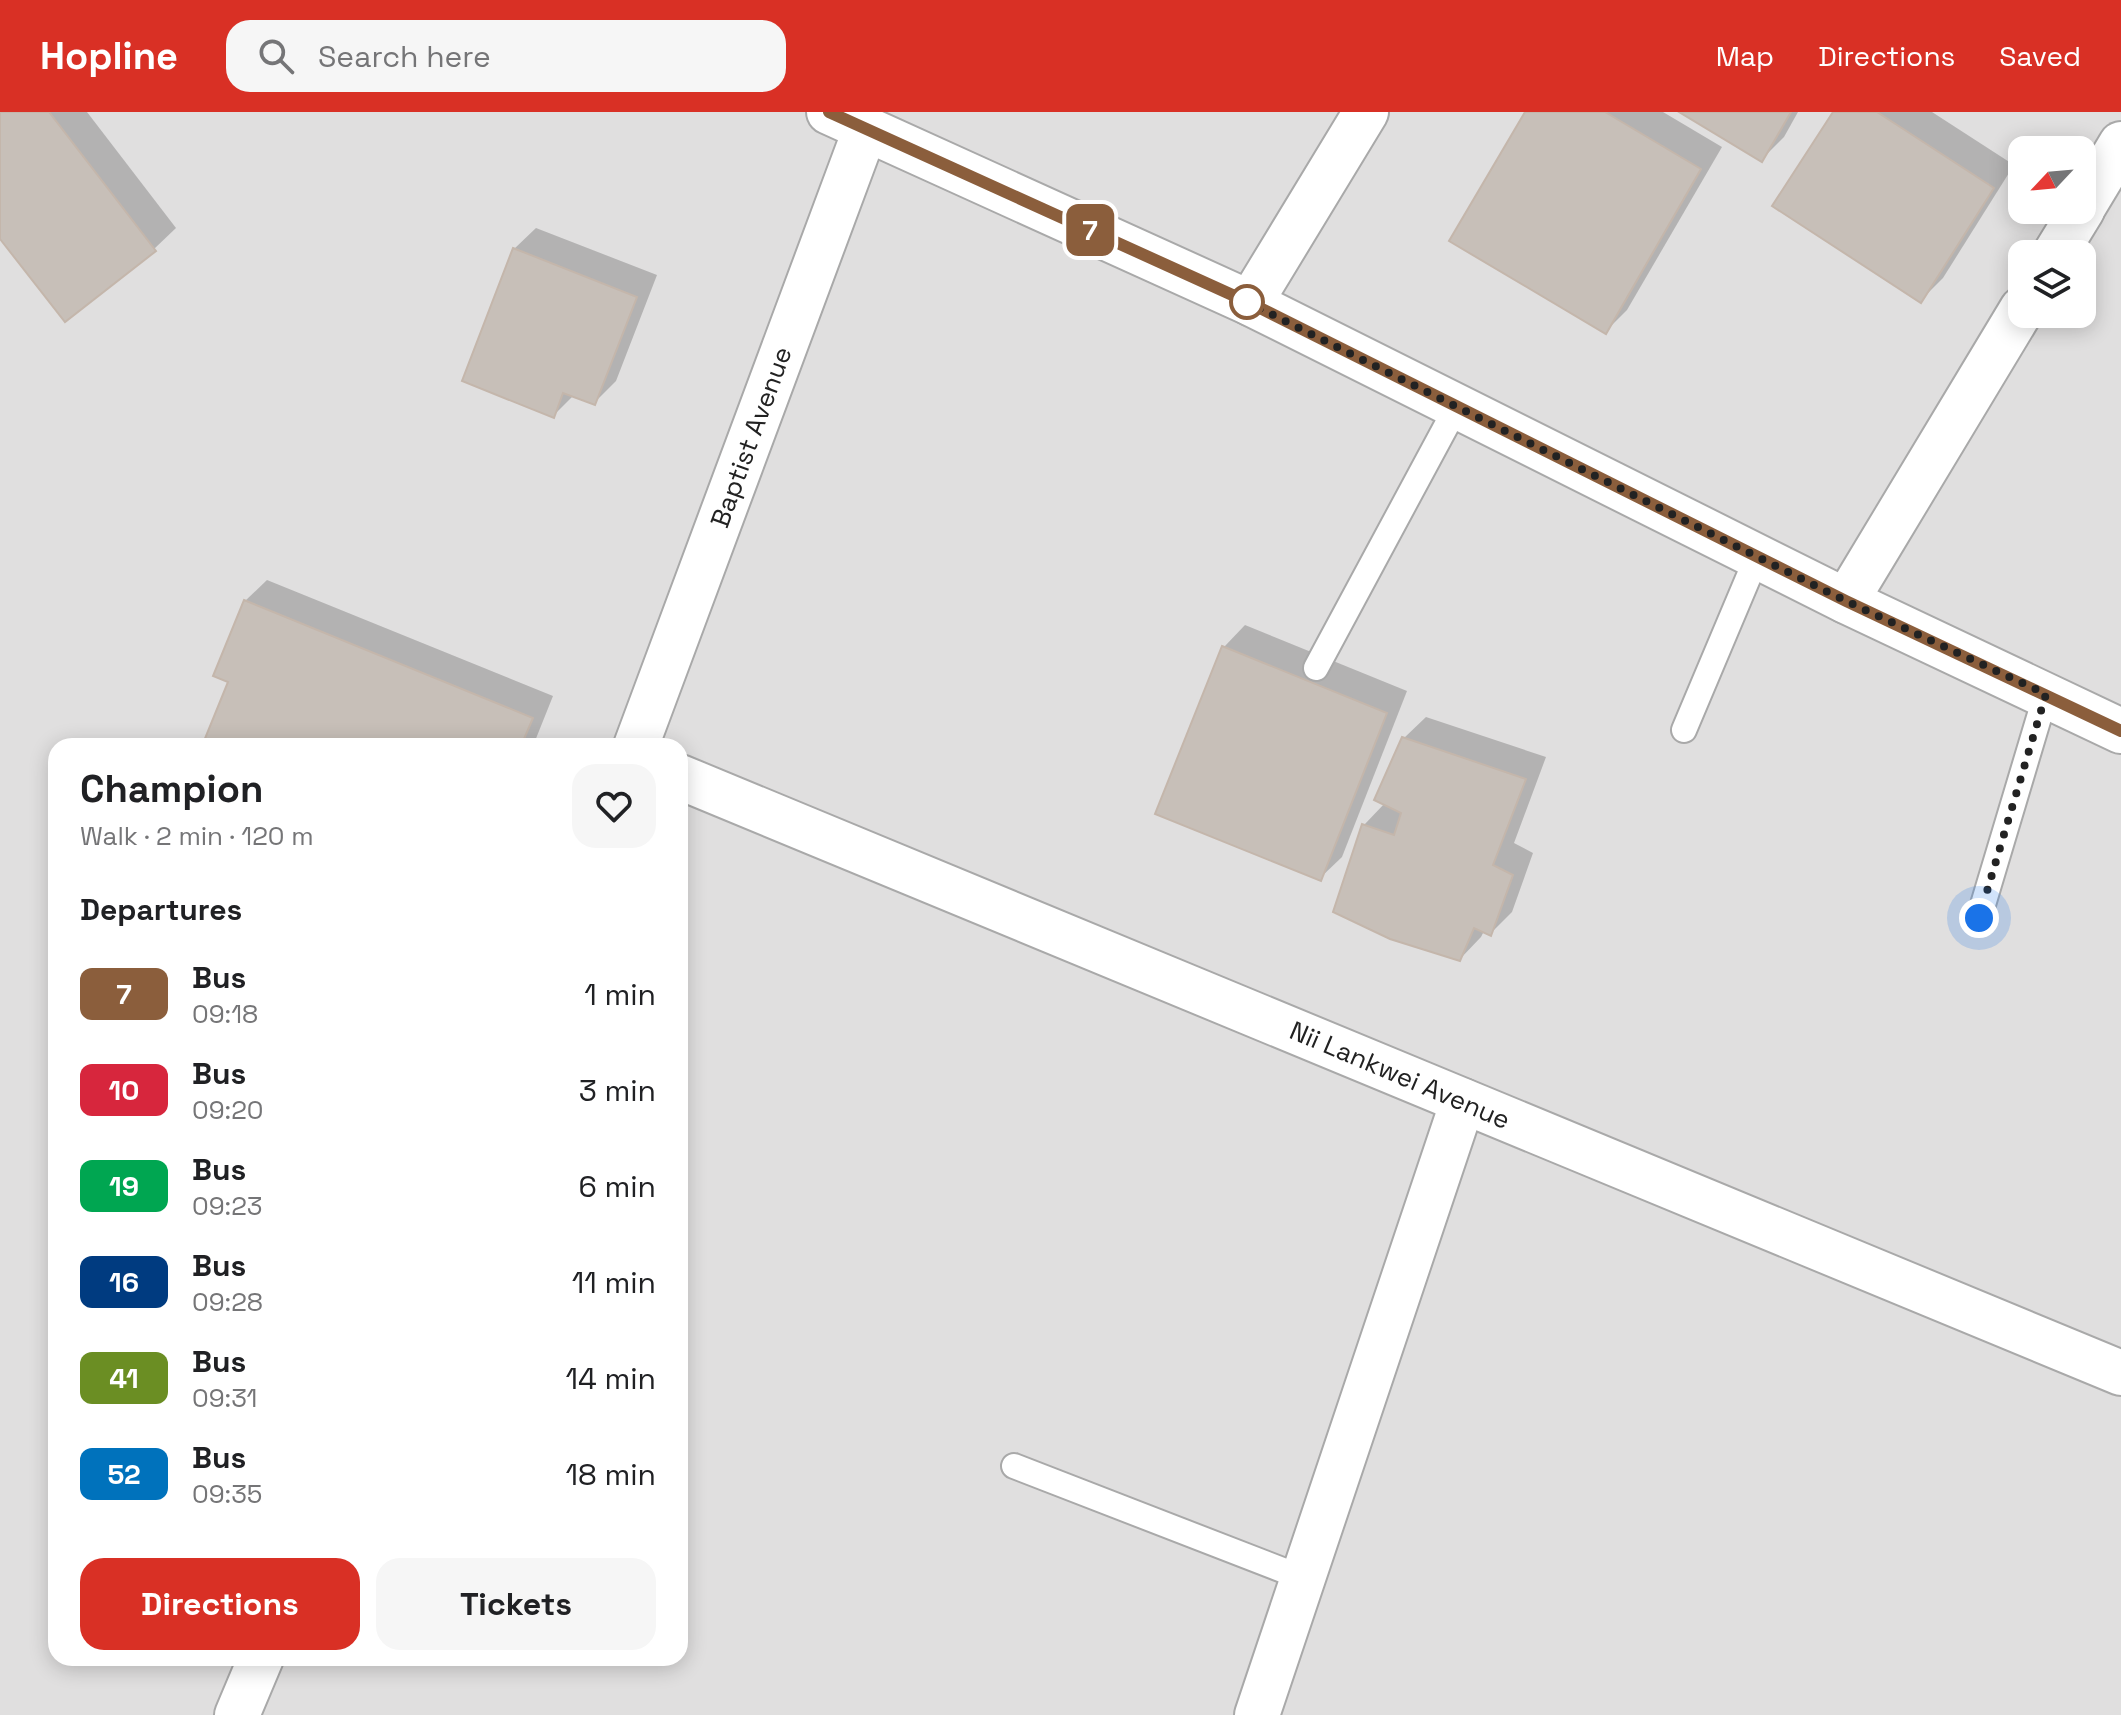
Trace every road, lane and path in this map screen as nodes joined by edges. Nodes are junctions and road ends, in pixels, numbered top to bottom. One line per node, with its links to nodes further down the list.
1 (1366, 112): 5 (street)
2 (848, 120): 5 (street); 14 (street, Baptist Avenue)
3 (2121, 144): 4 (street)
4 (2096, 186)
5 (1250, 303): 7 (street)
6 (2011, 328): 9 (street)
7 (1457, 406): 8 (street); 10 (lane)
8 (1757, 557): 9 (street); 12 (lane)
9 (1846, 601): 11 (street)
10 (1316, 668)
11 (2046, 694): 13 (street); 16 (lane)
12 (1684, 730)
13 (2121, 731)
14 (639, 738)
15 (688, 780): 17 (street, Nii Lankwei Avenue)
16 (1979, 918)
17 (1463, 1101): 18 (street, Nii Lankwei Avenue); 20 (street)
18 (2121, 1373)
19 (1014, 1466): 20 (lane)
20 (1303, 1578): 23 (street)
21 (258, 1666): 22 (street)
22 (237, 1715)
23 (1257, 1715)

